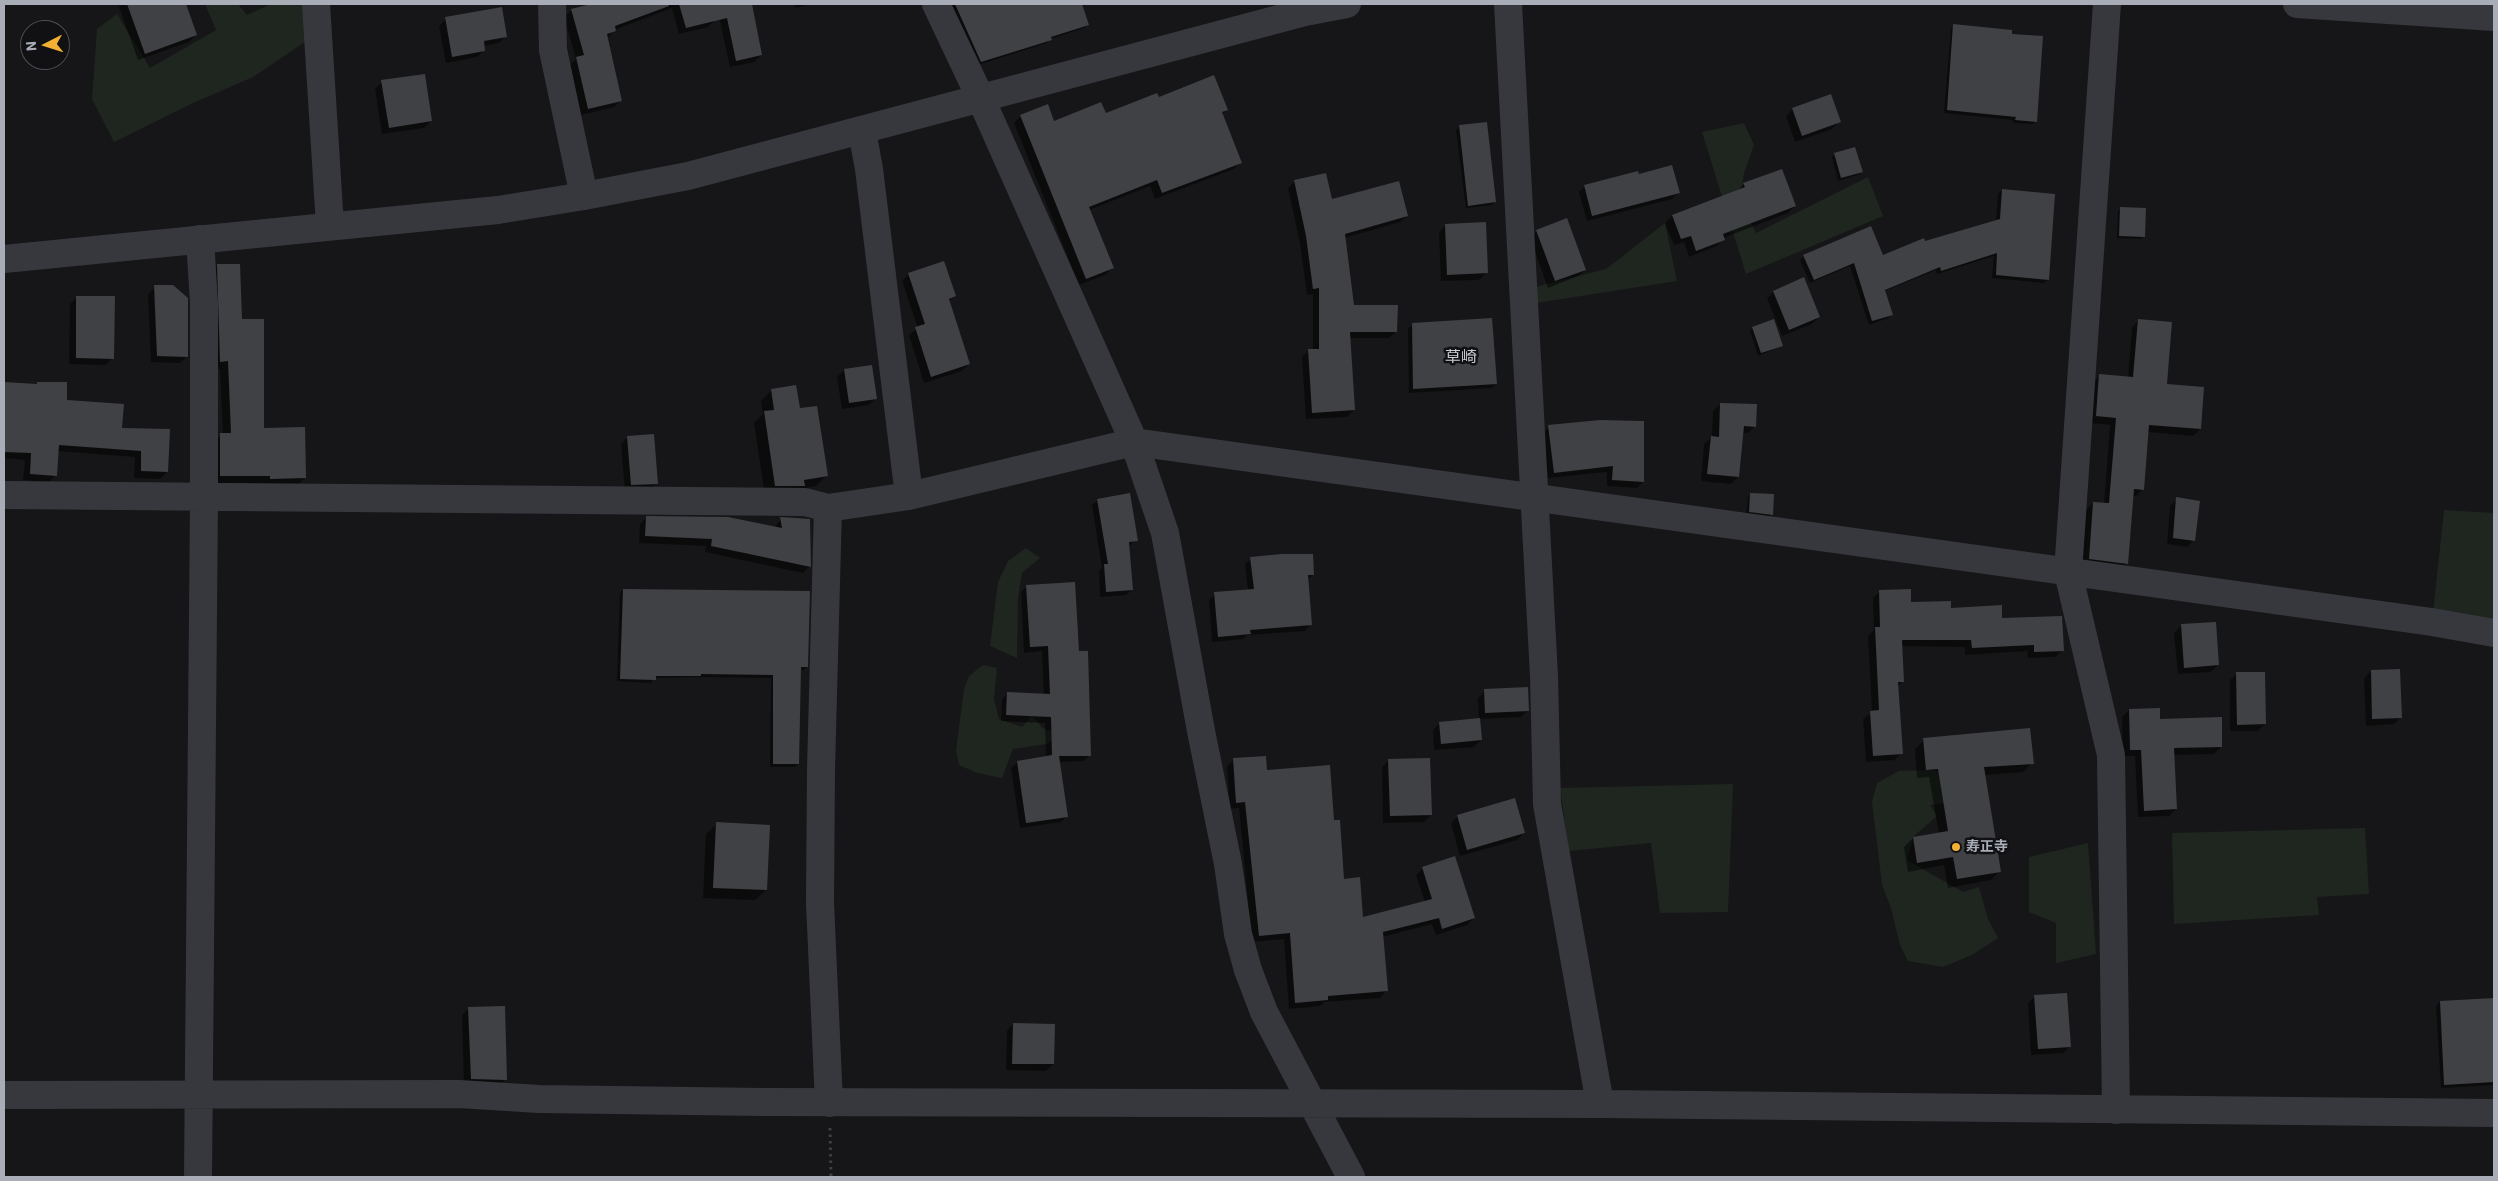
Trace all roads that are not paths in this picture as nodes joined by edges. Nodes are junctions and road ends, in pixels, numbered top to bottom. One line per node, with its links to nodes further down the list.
1 (316, 4): 12 (street)
2 (552, 4): 11 (street)
3 (936, 4): 9 (street)
4 (1347, 4): 9 (street)
5 (1508, 4): 18 (street)
6 (2107, 4): 21 (street)
7 (2297, 4): 8 (street)
8 (2494, 17)
9 (982, 99): 10 (street); 15 (street)
10 (862, 131): 11 (street); 17 (street)
11 (584, 196): 12 (street)
12 (330, 226): 13 (street)
13 (200, 239): 14 (street); 19 (street)
14 (4, 259)
15 (1134, 442): 17 (street); 18 (street); 26 (street)
16 (4, 495): 19 (street)
17 (909, 496): 20 (street)
18 (1534, 496): 21 (street); 27 (street)
19 (204, 498): 20 (street); 24 (street)
20 (828, 508): 25 (street)
21 (2068, 572): 22 (street); 28 (street)
22 (2494, 633)
23 (4, 1095): 24 (street)
24 (198, 1096): 25 (street); 30 (street)
25 (829, 1103): 26 (street)
26 (1312, 1104): 27 (street); 31 (street)
27 (1600, 1104): 28 (street)
28 (2116, 1110): 29 (street)
29 (2494, 1113)
30 (198, 1177)
31 (1351, 1177)

